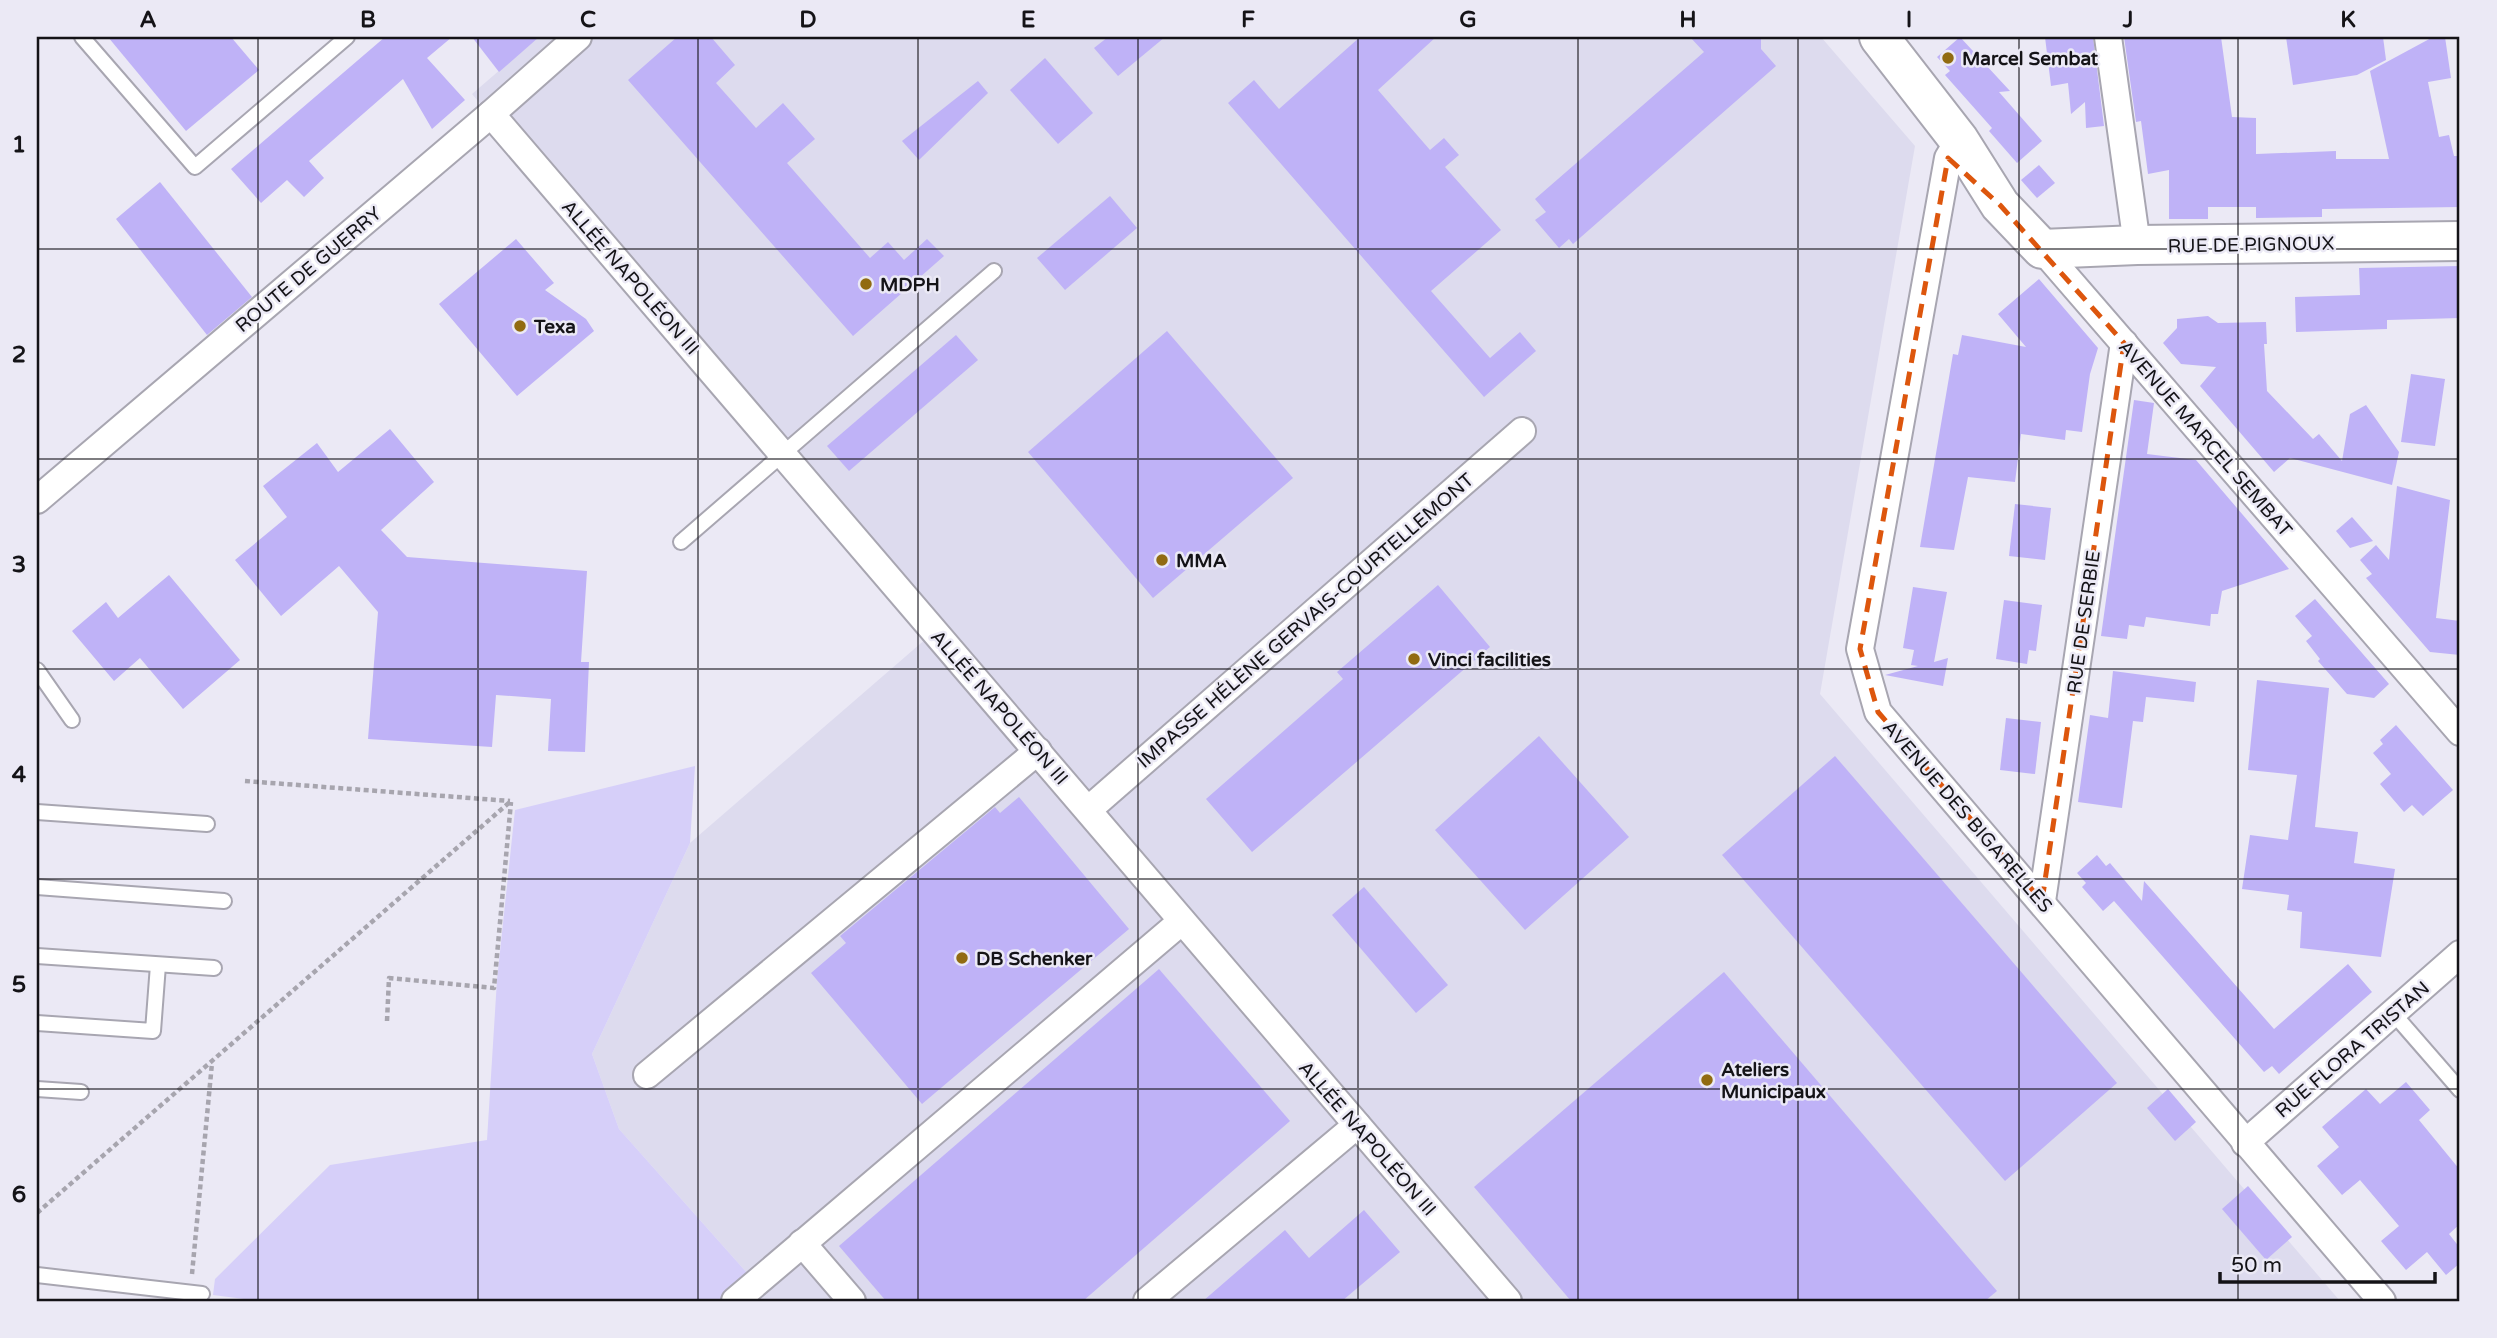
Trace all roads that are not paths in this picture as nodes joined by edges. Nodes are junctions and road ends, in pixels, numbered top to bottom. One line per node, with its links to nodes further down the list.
1 (82, 37): 2 (lane)
2 (347, 37)
3 (578, 37): 7 (street, ROUTE DE GUERRY)
4 (1852, 37): 8 (main road)
5 (1879, 37): 8 (main road)
6 (2108, 37): 10 (street)
7 (491, 114): 15 (street, ALLÉE NAPOLÉON III); 16 (street, ROUTE DE GUERRY)
8 (1953, 149): 11 (main road, AVENUE MARCEL SEMBAT); 27 (street, AVENUE DES BIGARELLES)
9 (2460, 241): 10 (main road, RUE DE PIGNOUX)
10 (2137, 245): 11 (main road, RUE DE PIGNOUX)
11 (2042, 249): 13 (street, AVENUE MARCEL SEMBAT)
12 (994, 271): 15 (lane)
13 (2124, 343): 20 (street, AVENUE MARCEL SEMBAT); 27 (street, RUE DE SERBIE)
14 (1522, 431): 22 (street, IMPASSE HÉLÈNE GERVAIS-COURTELLEMONT)
15 (784, 455): 17 (lane); 21 (street, ALLÉE NAPOLÉON III)
16 (37, 500)
17 (681, 542)
18 (37, 670): 19 (lane)
19 (72, 720)
20 (2460, 732)
21 (1038, 751): 22 (street, ALLÉE NAPOLÉON III); 35 (street)
22 (1088, 810): 28 (street, ALLÉE NAPOLÉON III)
23 (37, 812): 24 (lane)
24 (207, 824)
25 (37, 887): 26 (lane)
26 (224, 901)
27 (2042, 901): 40 (street, AVENUE DES BIGARELLES)
28 (1182, 921): 39 (street, ALLÉE NAPOLÉON III); 41 (street)
29 (2460, 954): 33 (street, RUE FLORA TRISTAN)
30 (37, 956): 31 (lane)
31 (158, 965): 32 (lane); 34 (lane)
32 (214, 968)
33 (2393, 1013): 37 (lane); 40 (street, RUE FLORA TRISTAN)
34 (37, 1023)
35 (647, 1075)
36 (37, 1089): 38 (lane)
37 (2460, 1090)
38 (81, 1092)
39 (1357, 1125): 46 (street); 47 (street, ALLÉE NAPOLÉON III)
40 (2245, 1143): 48 (street, AVENUE DES BIGARELLES)
41 (802, 1243): 44 (street); 45 (street)
42 (37, 1275): 43 (lane)
43 (197, 1293)
44 (735, 1301)
45 (852, 1301)
46 (1147, 1301)
47 (1508, 1301)
48 (2382, 1301)

